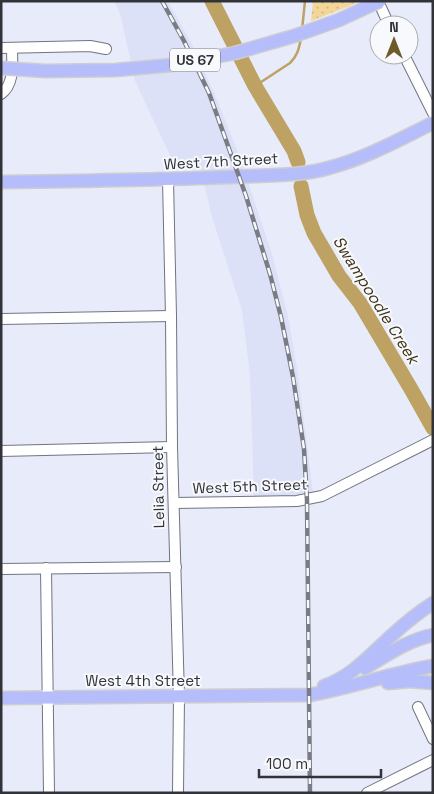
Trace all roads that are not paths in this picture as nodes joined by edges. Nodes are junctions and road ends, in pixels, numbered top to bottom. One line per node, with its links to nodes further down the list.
1 (379, 1): 2 (street); 7 (main road, US 67, bridge)
2 (385, 15)
3 (1, 48): 4 (street)
4 (12, 48): 5 (street); 8 (street)
5 (106, 49)
6 (409, 65): 9 (street)
7 (1, 68)
8 (1, 94)
9 (433, 113)
10 (433, 122): 11 (main road, West 7th Street)
11 (168, 180): 12 (main road, West 7th Street); 13 (street, Lelia Street)
12 (1, 182)
13 (171, 316): 14 (street); 16 (street, Lelia Street)
14 (1, 319)
15 (433, 440): 18 (street, West 5th Street)
16 (172, 447): 17 (street); 18 (street, Lelia Street)
17 (1, 451)
18 (174, 503): 19 (street, Lelia Street)
19 (176, 567): 21 (street); 29 (street, Lelia Street)
20 (1, 568): 21 (street)
21 (46, 568): 28 (street)
22 (433, 603): 25 (main road, West 4th Street)
23 (427, 637): 25 (main road)
24 (433, 666): 25 (main road)
25 (345, 683): 26 (main road); 27 (main road, West 4th Street); 27 (main road, West 4th Street)
26 (433, 683)
27 (285, 695): 29 (main road, West 4th Street)
28 (48, 697): 29 (main road, West 4th Street); 30 (main road, West 4th Street); 34 (street)
29 (179, 697): 35 (street, Lelia Street)
30 (1, 698)
31 (418, 707): 32 (street)
32 (433, 739)
33 (433, 760): 36 (street)
34 (48, 793)
35 (178, 793)
36 (367, 793)

